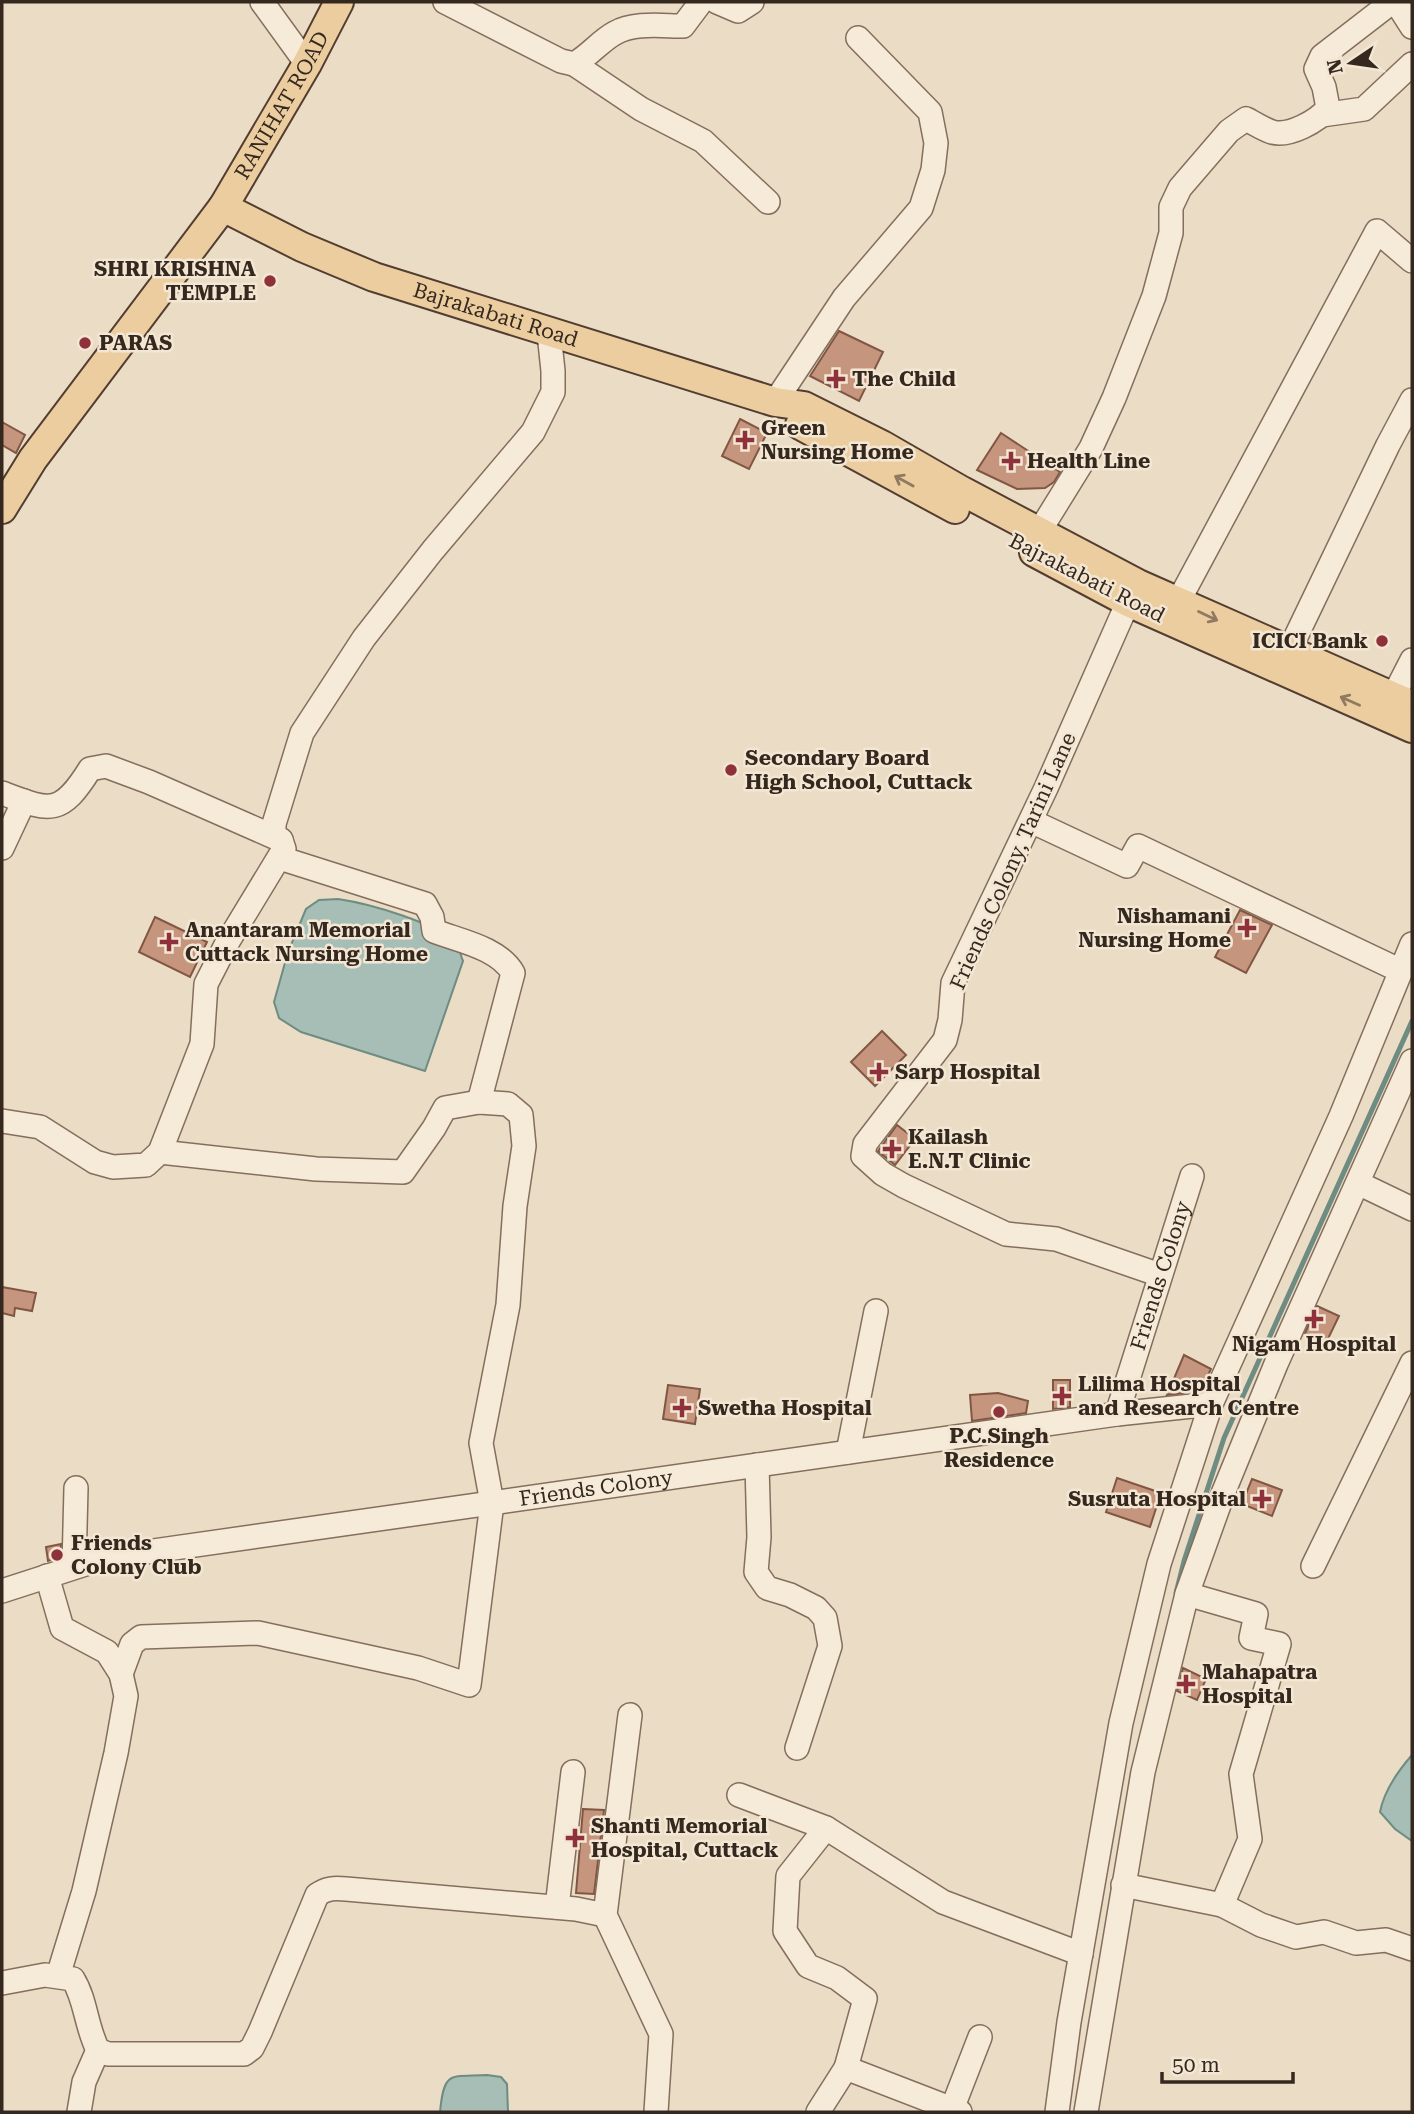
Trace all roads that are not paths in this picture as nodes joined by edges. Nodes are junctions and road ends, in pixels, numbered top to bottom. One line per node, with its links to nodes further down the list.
1 (262, 2): 10 (street)
2 (340, 2): 10 (main road, RANIHAT ROAD)
3 (445, 2): 11 (street)
4 (701, 2): 11 (street)
5 (717, 2): 6 (street)
6 (752, 2)
7 (1394, 2): 8 (street); 13 (street)
8 (1412, 27)
9 (858, 38): 19 (street)
10 (307, 64): 15 (main road, RANIHAT ROAD)
11 (574, 64): 14 (street)
12 (1412, 64): 13 (street)
13 (1322, 115): 21 (street)
14 (768, 202)
15 (223, 208): 17 (main road, Bajrakabati Road); 20 (main road, RANIHAT ROAD)
16 (1412, 261): 23 (street)
17 (549, 333): 19 (main road, Bajrakabati Road); 32 (street)
18 (1412, 400): 24 (street)
19 (775, 402): 21 (main road, Bajrakabati Road); 22 (main road, Bajrakabati Road, one-way to 19)
20 (2, 509)
21 (1039, 533): 23 (main road, Bajrakabati Road)
22 (1128, 602): 27 (main road, Bajrakabati Road, one-way to 22); 30 (street, Friends Colony, Tarini Lane)
23 (1178, 602): 24 (main road, Bajrakabati Road, one-way to 24)
24 (1289, 651): 26 (main road, Bajrakabati Road)
25 (1412, 660): 26 (street)
26 (1403, 701)
27 (1412, 728)
28 (2, 793): 29 (street)
29 (24, 801): 31 (street); 32 (street)
30 (1031, 821): 34 (street); 42 (street, Friends Colony, Tarini Lane)
31 (2, 848)
32 (280, 849): 36 (street); 38 (street)
33 (1412, 944): 34 (street)
34 (1401, 971): 45 (street)
35 (1412, 1062): 40 (street)
36 (479, 1102): 38 (street); 50 (street)
37 (2, 1121): 38 (street)
38 (160, 1152)
39 (1192, 1175): 42 (street, Friends Colony)
40 (1358, 1183): 41 (street); 55 (street)
41 (1412, 1209)
42 (1160, 1275): 46 (street, Friends Colony)
43 (876, 1311): 47 (street)
44 (1412, 1363): 51 (street)
45 (1212, 1405): 46 (street, Friends Colony); 67 (street)
46 (1117, 1414): 47 (street, Friends Colony)
47 (848, 1452): 48 (street, Friends Colony)
48 (757, 1465): 50 (street, Friends Colony); 58 (street)
49 (75, 1488): 52 (street)
50 (492, 1503): 52 (street, Friends Colony); 56 (street)
51 (1313, 1566)
52 (74, 1567): 53 (street, Friends Colony)
53 (47, 1576): 54 (street, Friends Colony); 56 (street)
54 (2, 1590)
55 (1187, 1594): 62 (street); 63 (street)
56 (121, 1674): 68 (street)
57 (630, 1716): 65 (street)
58 (797, 1748)
59 (573, 1772): 64 (street)
60 (740, 1795): 61 (street)
61 (826, 1829): 67 (street); 72 (street)
62 (1123, 1885): 63 (street); 78 (street)
63 (1222, 1905): 66 (street)
64 (556, 1907): 65 (street); 71 (street)
65 (605, 1915): 75 (street)
66 (1412, 1949)
67 (1081, 1954): 77 (street)
68 (58, 1976): 69 (street); 71 (street)
69 (2, 1983)
70 (980, 2037): 73 (street)
71 (98, 2050): 74 (street)
72 (846, 2068): 73 (street); 76 (street)
73 (956, 2111)
74 (79, 2112)
75 (656, 2112)
76 (818, 2112)
77 (1057, 2112)
78 (1086, 2112)

